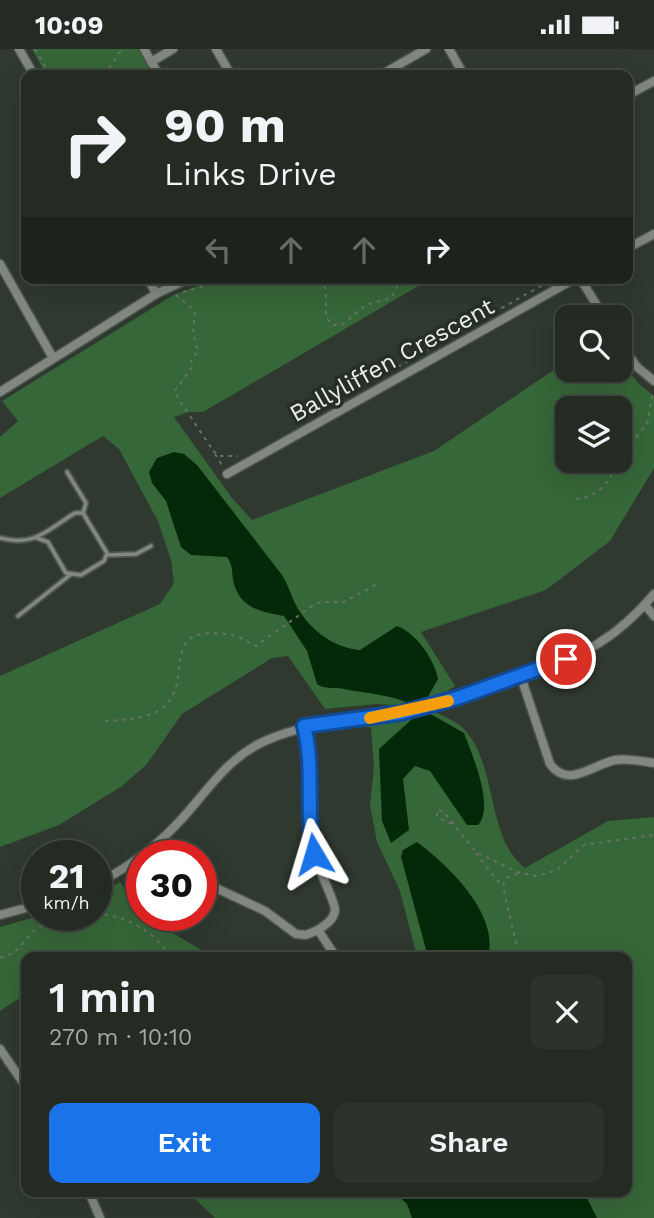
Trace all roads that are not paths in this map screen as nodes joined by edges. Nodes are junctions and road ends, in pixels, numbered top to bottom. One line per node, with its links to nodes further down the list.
1 (19, 49): 8 (street)
2 (144, 49): 7 (street)
3 (173, 49): 7 (street)
4 (216, 49): 10 (street)
5 (426, 49): 11 (street)
6 (453, 50): 12 (street)
7 (151, 62): 9 (street)
8 (31, 70)
9 (156, 70)
10 (228, 70)
11 (390, 70)
12 (462, 70)
13 (654, 81): 14 (street)
14 (633, 92)
15 (654, 234): 16 (street)
16 (633, 245)
17 (0, 264): 24 (street)
18 (151, 284): 22 (street)
19 (177, 284): 22 (street)
20 (567, 284): 29 (street, Ballyliffen Crescent)
21 (582, 284): 23 (street)
22 (156, 294): 24 (street)
23 (596, 305)
24 (52, 358): 27 (street)
25 (632, 360): 26 (street)
26 (654, 381)
27 (0, 392)
28 (67, 471): 30 (lane)
29 (227, 474)
30 (83, 513): 32 (lane); 34 (lane)
31 (0, 538): 32 (lane)
32 (37, 538): 35 (lane)
33 (151, 545): 34 (lane)
34 (107, 555): 35 (lane)
35 (70, 575): 38 (lane)
36 (654, 594): 37 (street)
37 (645, 605): 39 (street); 40 (street)
38 (18, 616)
39 (654, 616)
40 (521, 677): 41 (street); 42 (street)
41 (304, 726): 43 (street); 48 (street)
42 (654, 764)
43 (163, 838): 44 (street)
44 (112, 875)
45 (217, 888): 48 (street)
46 (21, 909): 47 (street)
47 (0, 915)
48 (318, 930): 49 (street)
49 (333, 952)
50 (0, 1049): 51 (street)
51 (21, 1080)
52 (91, 1197): 53 (street)
53 (100, 1218)

